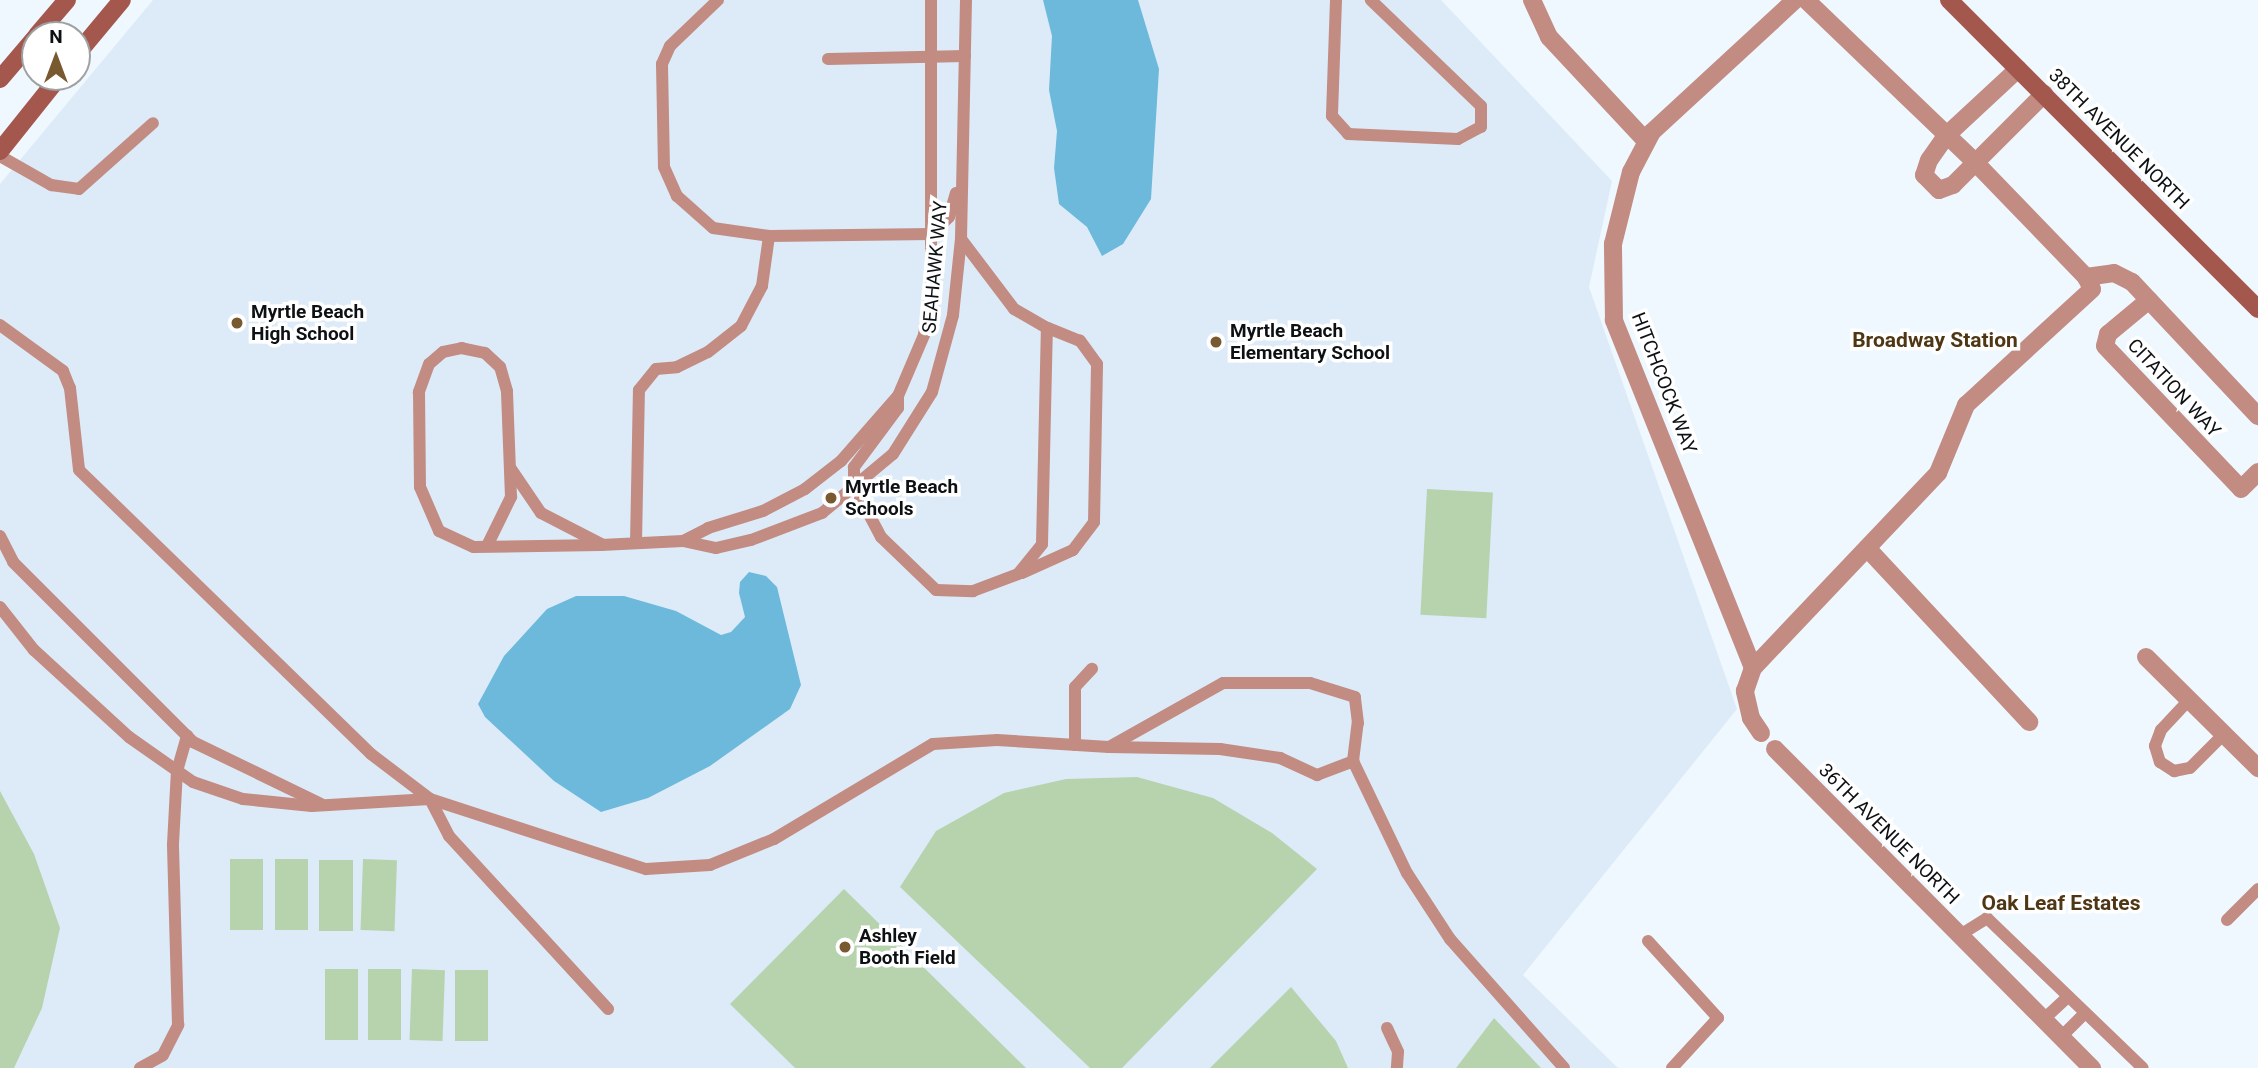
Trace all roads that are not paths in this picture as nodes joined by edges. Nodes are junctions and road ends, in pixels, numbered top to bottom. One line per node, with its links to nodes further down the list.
1 (67, 0): 12 (main road)
2 (122, 0): 13 (main road)
3 (718, 0): 29 (lane)
4 (931, 0): 15 (lane, SEAHAWK WAY)
5 (966, 0): 16 (lane, SEAHAWK WAY)
6 (1336, 0): 7 (lane)
7 (1371, 0)
8 (1532, 0): 24 (street)
9 (1795, 0): 24 (street, HITCHCOCK WAY)
10 (1806, 0): 23 (street)
11 (1948, 0): 18 (main road, 38TH AVENUE NORTH)
12 (49, 21)
13 (91, 37)
14 (21, 54): 19 (main road)
15 (931, 55): 16 (lane); 17 (lane); 28 (lane, SEAHAWK WAY)
16 (965, 56): 27 (lane, SEAHAWK WAY)
17 (828, 59)
18 (2018, 69): 21 (main road, 38TH AVENUE NORTH); 23 (street)
19 (0, 79)
20 (48, 91): 25 (main road)
21 (2044, 94): 26 (street); 33 (main road, 38TH AVENUE NORTH)
22 (153, 123): 25 (lane)
23 (1946, 136): 26 (street); 26 (street)
24 (1646, 141): 51 (street, HITCHCOCK WAY)
25 (0, 153)
26 (1975, 162): 31 (street)
27 (961, 174): 28 (lane); 30 (lane, SEAHAWK WAY)
28 (933, 234): 29 (lane); 36 (lane, SEAHAWK WAY)
29 (769, 236): 43 (lane)
30 (961, 239): 35 (lane); 40 (lane, SEAHAWK WAY)
31 (2087, 277): 32 (street); 46 (street)
32 (2149, 299): 37 (street); 39 (street, CITATION WAY)
33 (2258, 309)
34 (0, 325): 63 (lane)
35 (1047, 328): 47 (lane); 47 (lane)
36 (898, 396): 40 (lane); 42 (lane, SEAHAWK WAY)
37 (2258, 416)
38 (510, 467): 44 (lane); 45 (lane, SEAHAWK WAY); 45 (lane, SEAHAWK WAY)
39 (2258, 472)
40 (854, 486): 42 (lane, SEAHAWK WAY); 47 (lane)
41 (0, 536): 56 (lane)
42 (683, 541): 43 (lane, SEAHAWK WAY)
43 (636, 542): 44 (lane, SEAHAWK WAY)
44 (601, 545): 45 (lane, SEAHAWK WAY)
45 (487, 546)
46 (1867, 548): 51 (street); 53 (street)
47 (1018, 574)
48 (0, 607): 62 (lane)
49 (2146, 657): 52 (street)
50 (1092, 668): 57 (lane)
51 (1753, 668): 54 (street)
52 (2188, 701): 55 (street); 55 (lane)
53 (2029, 722)
54 (1761, 733)
55 (2224, 734): 61 (street)
56 (187, 735): 62 (lane); 64 (lane)
57 (1075, 745): 58 (lane); 63 (lane)
58 (1109, 747): 60 (lane); 60 (lane)
59 (1775, 749): 67 (street, 36TH AVENUE NORTH)
60 (1353, 761): 77 (lane)
61 (2258, 768)
62 (177, 771): 64 (lane); 75 (lane)
63 (430, 799): 64 (lane); 70 (lane)
64 (324, 805)
65 (2258, 889): 66 (lane)
66 (2227, 920)
67 (1960, 935): 69 (lane); 72 (street, 36TH AVENUE NORTH)
68 (1648, 941): 78 (lane)
69 (2068, 997): 71 (lane); 72 (lane)
70 (608, 1009)
71 (2085, 1013): 74 (lane); 80 (lane)
72 (2044, 1019): 74 (street, 36TH AVENUE NORTH)
73 (1387, 1028): 76 (lane)
74 (2061, 1037): 79 (street, 36TH AVENUE NORTH)
75 (140, 1068)
76 (1397, 1068)
77 (1564, 1068)
78 (1672, 1068)
79 (2092, 1068)
80 (2143, 1068)

